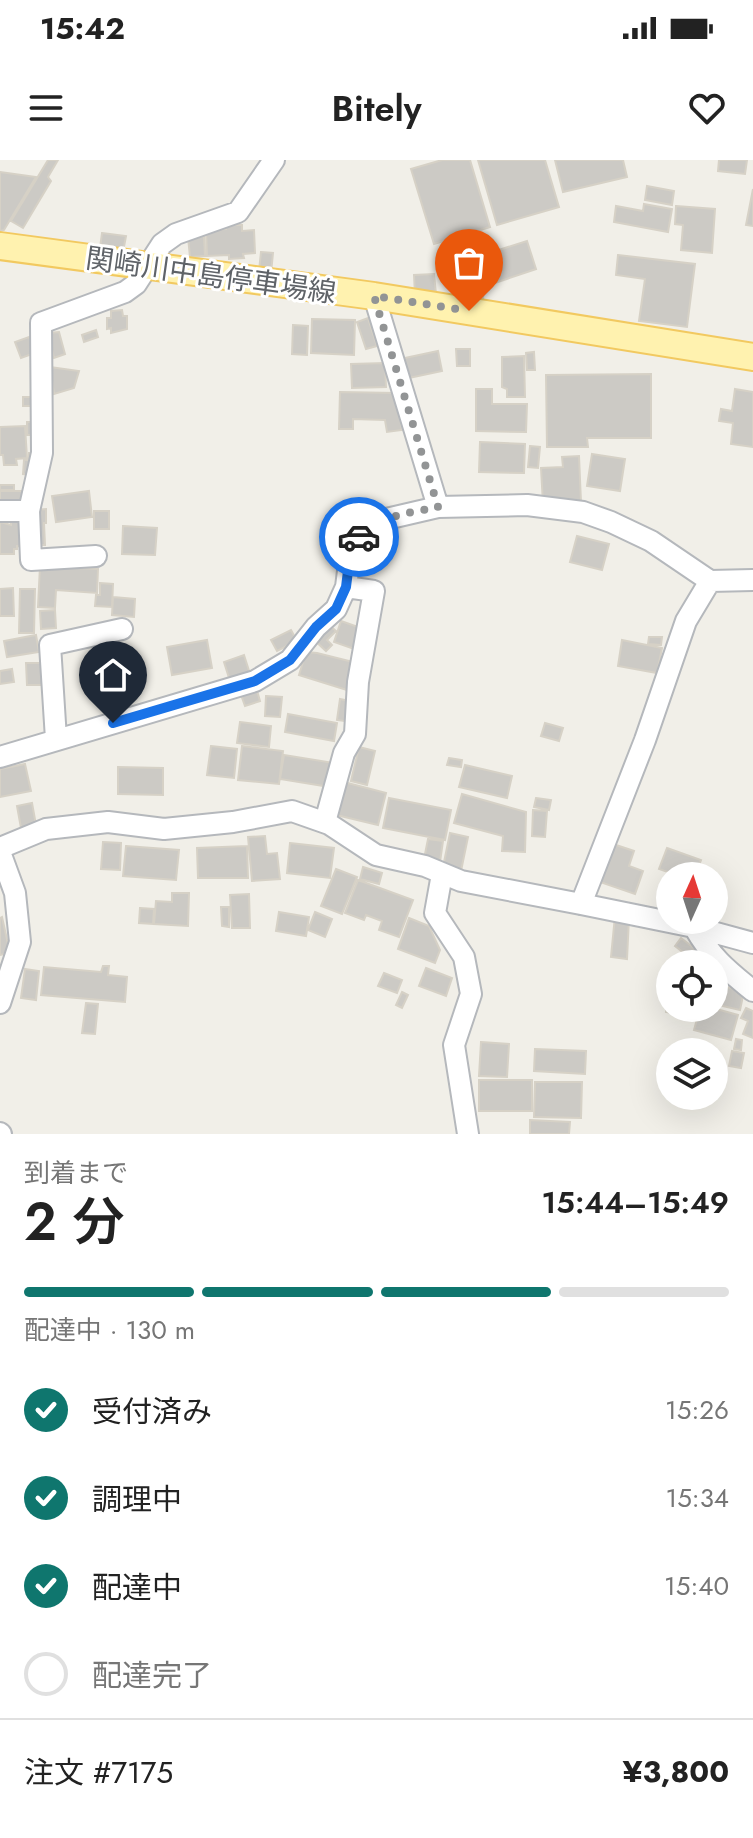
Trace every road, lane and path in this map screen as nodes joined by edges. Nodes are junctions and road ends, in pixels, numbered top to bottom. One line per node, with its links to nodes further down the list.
1 (274, 160): 3 (street)
2 (0, 246): 3 (main road, 関崎川中島停車場線)
3 (149, 267): 4 (main road, 関崎川中島停車場線); 8 (street)
4 (374, 296): 5 (main road, 関崎川中島停車場線); 6 (street)
5 (753, 357)
6 (438, 507): 11 (street); 12 (street)
7 (0, 511): 8 (street)
8 (29, 511): 9 (street)
9 (96, 556)
10 (753, 580): 11 (street)
11 (710, 581): 19 (street)
12 (346, 587): 14 (street); 16 (street)
13 (122, 629): 14 (street)
14 (56, 739): 15 (street)
15 (0, 757)
16 (325, 822): 17 (street); 18 (street)
17 (0, 850): 24 (street)
18 (442, 874): 19 (street); 27 (street)
19 (581, 904): 20 (street)
20 (656, 919)
21 (698, 934): 25 (street)
22 (720, 934): 23 (street)
23 (753, 943)
24 (5, 977): 26 (street)
25 (753, 991)
26 (0, 1003)
27 (468, 1134)

